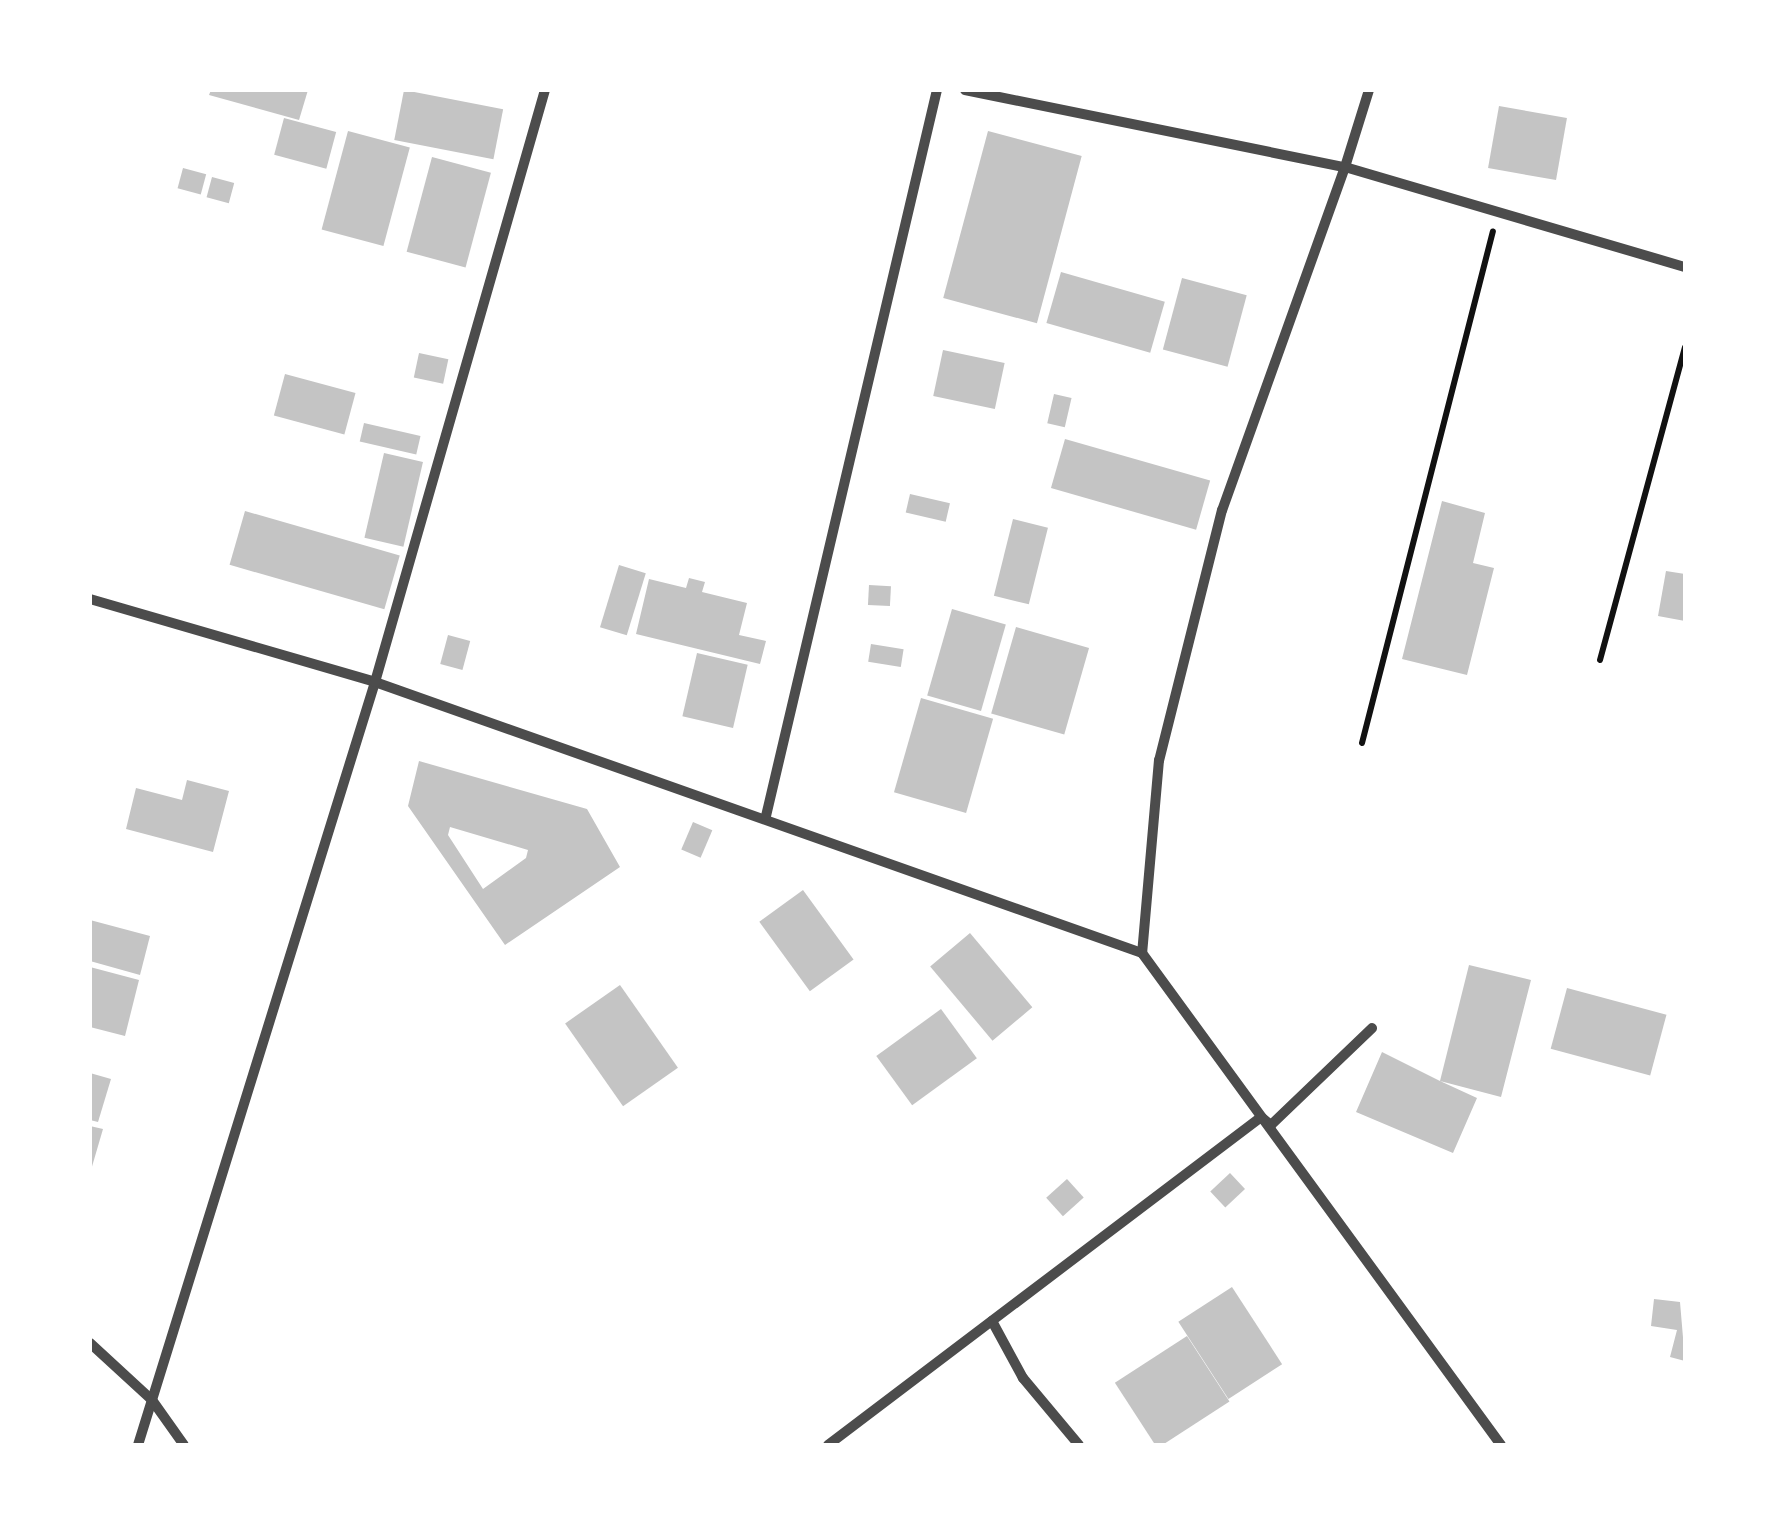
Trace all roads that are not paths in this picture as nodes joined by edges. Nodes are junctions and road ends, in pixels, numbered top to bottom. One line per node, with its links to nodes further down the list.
1 (546, 90): 8 (street)
2 (937, 90): 9 (street)
3 (965, 90): 5 (street)
4 (1370, 90): 5 (street)
5 (1345, 167): 6 (street); 10 (street)
6 (1685, 267)
7 (90, 599): 8 (street)
8 (374, 682): 9 (street); 15 (street)
9 (766, 816): 10 (street)
10 (1142, 953): 12 (street)
11 (1372, 1028): 12 (street)
12 (1262, 1116): 13 (street); 20 (street)
13 (992, 1320): 18 (street); 19 (street)
14 (90, 1343): 15 (street)
15 (152, 1400): 16 (street); 17 (street)
16 (138, 1445)
17 (184, 1445)
18 (828, 1445)
19 (1079, 1445)
20 (1501, 1445)

